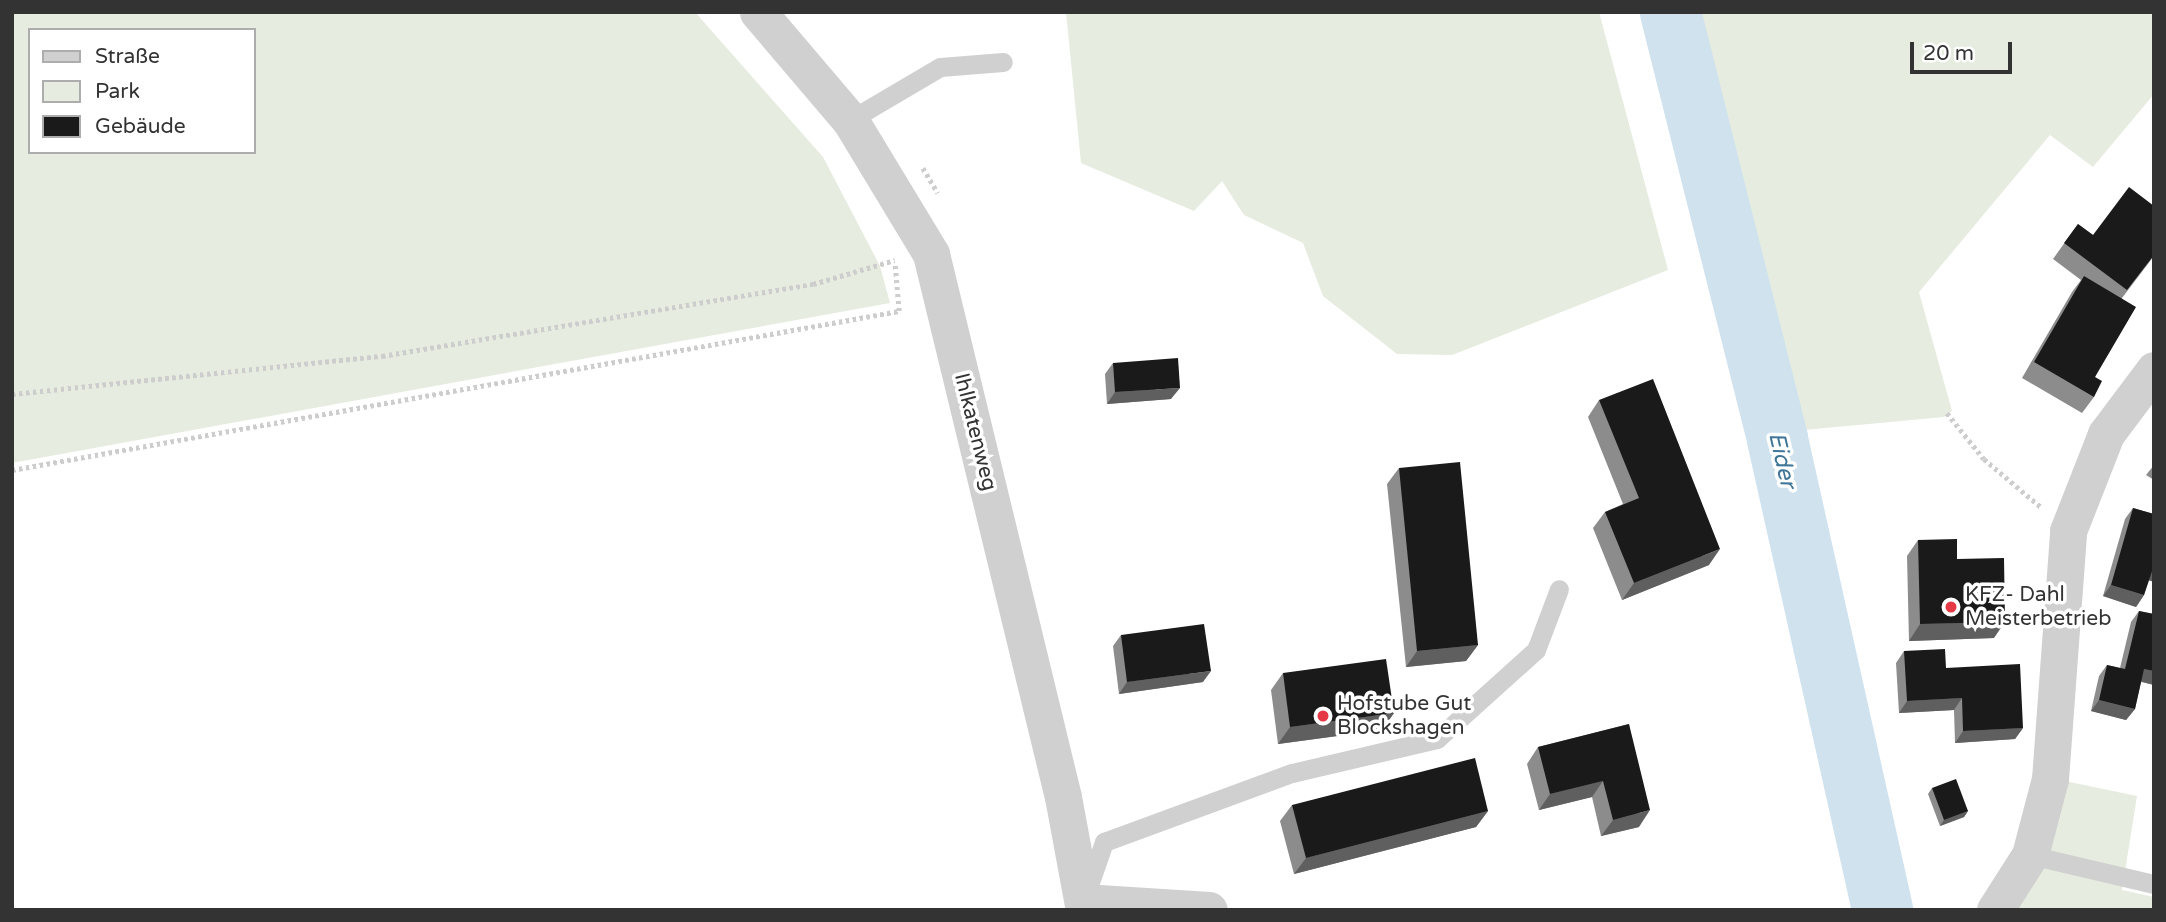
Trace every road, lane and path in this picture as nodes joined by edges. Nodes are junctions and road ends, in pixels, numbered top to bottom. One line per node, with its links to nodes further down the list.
1 (758, 12): 3 (street, Ihlkatenweg)
2 (1003, 62): 3 (lane)
3 (850, 120): 14 (street, Ihlkatenweg)
4 (894, 260): 9 (path)
5 (880, 266): 7 (path)
6 (2154, 370): 10 (street)
7 (12, 394)
8 (1947, 413): 10 (path)
9 (12, 470)
10 (2068, 531): 12 (street)
11 (1559, 589): 14 (lane)
12 (2031, 855): 13 (lane); 16 (street)
13 (2154, 884)
14 (1083, 906): 15 (street)
15 (1209, 910)
16 (1995, 910)

